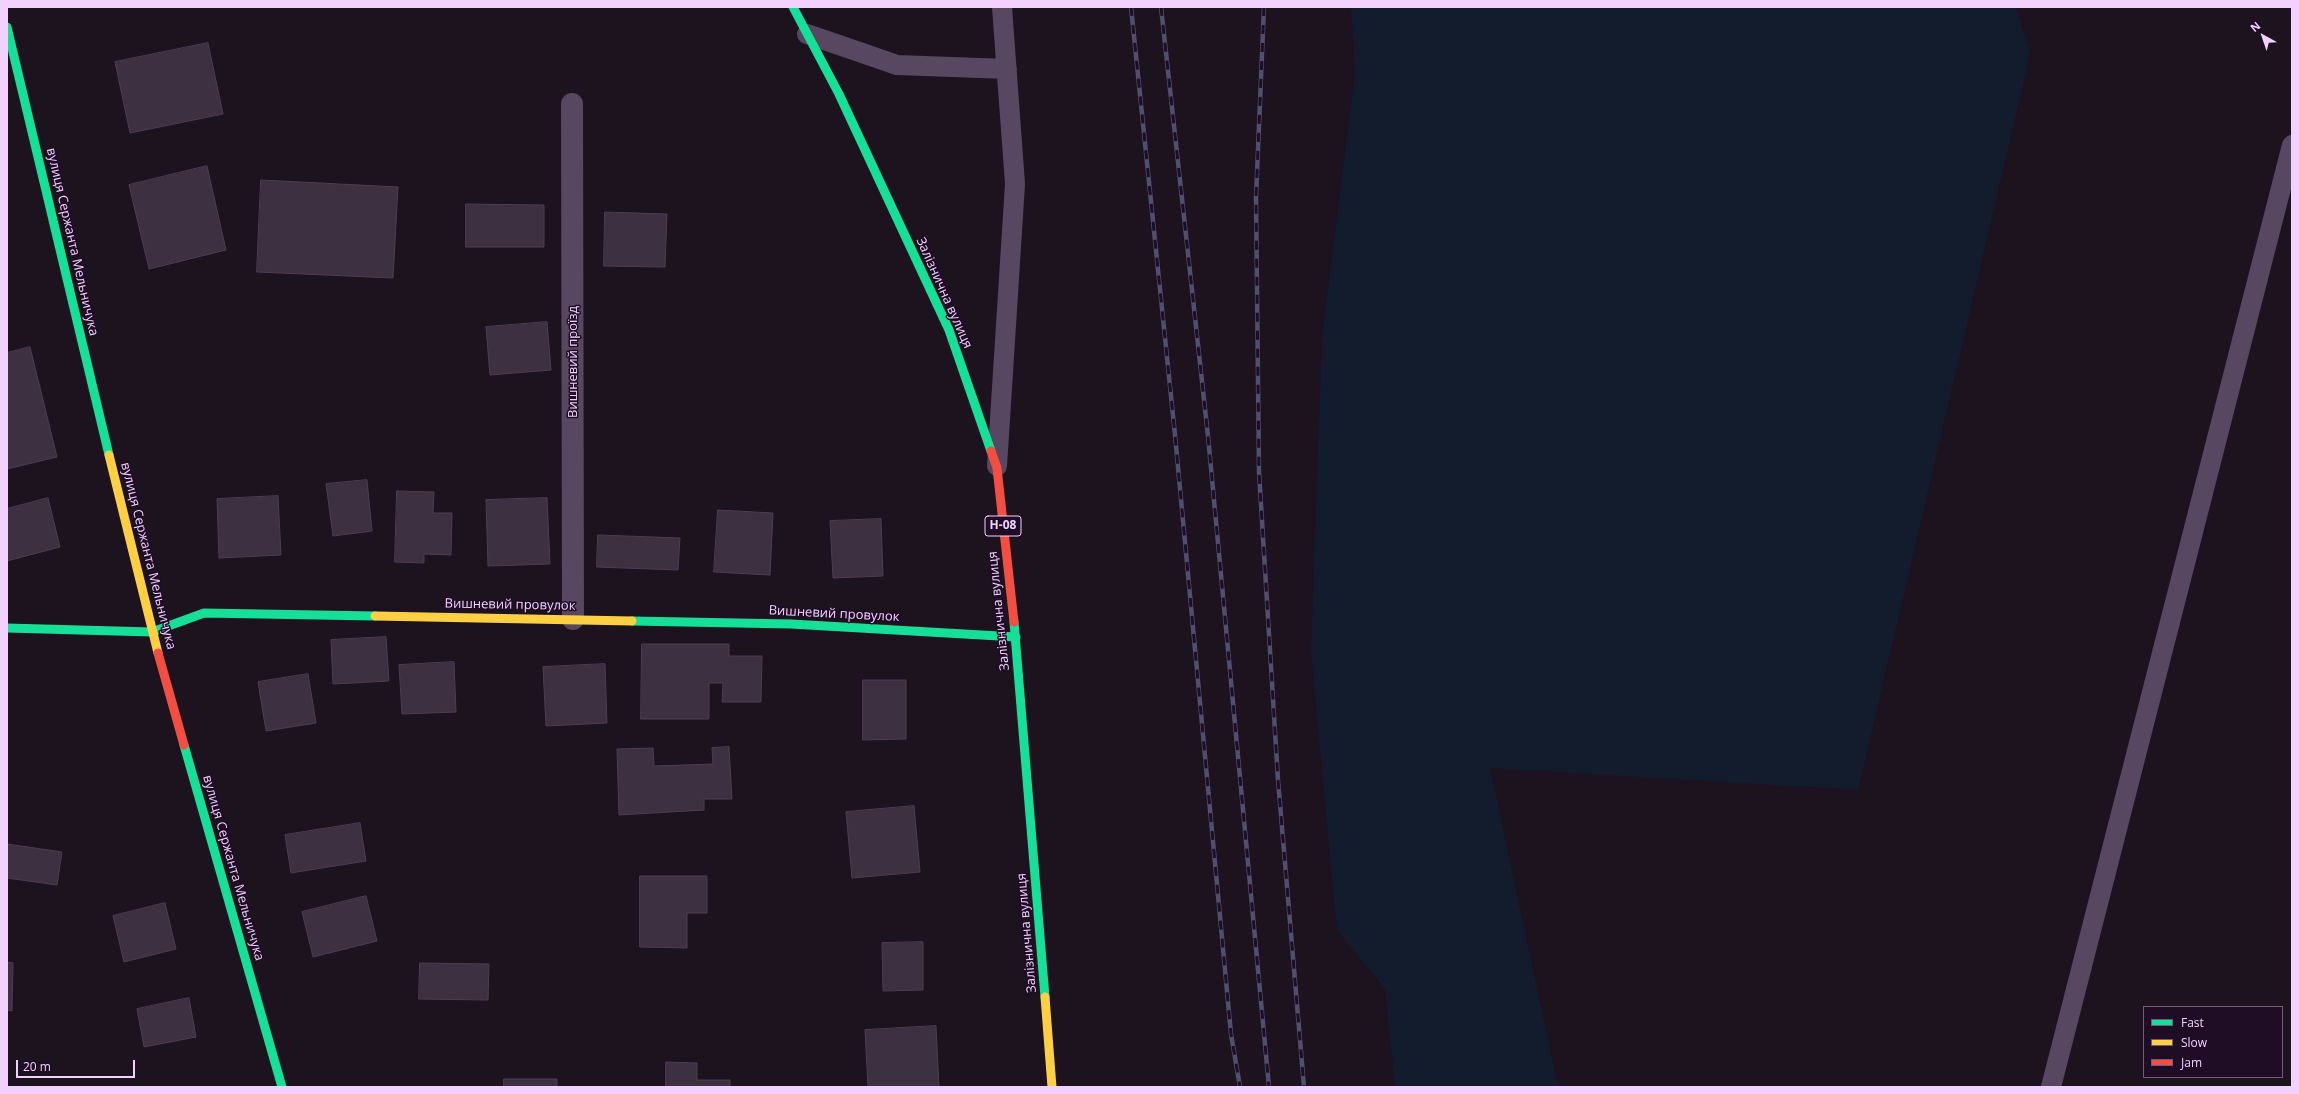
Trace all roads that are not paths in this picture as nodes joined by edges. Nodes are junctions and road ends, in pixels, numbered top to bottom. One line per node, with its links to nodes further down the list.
1 (793, 7): 4 (street, Залізнична вулиця / Н-08)
2 (1002, 7): 5 (lane)
3 (7, 27): 11 (street, вулиця Сержанта Мельничука)
4 (807, 34): 5 (lane); 8 (street, Залізнична вулиця / Н-08)
5 (1008, 69): 8 (lane)
6 (572, 104): 9 (street, Вишневий проїзд)
7 (2292, 145): 15 (lane)
8 (997, 468): 12 (street, Залізнична вулиця / Н-08)
9 (573, 620): 11 (street, Вишневий провулок); 12 (street, Вишневий провулок)
10 (7, 628): 11 (street, Вишневий провулок)
11 (152, 632): 13 (street, вулиця Сержанта Мельничука)
12 (1016, 637): 14 (street, Залізнична вулиця / Н-08)
13 (282, 1087)
14 (1052, 1087)
15 (2051, 1087)

